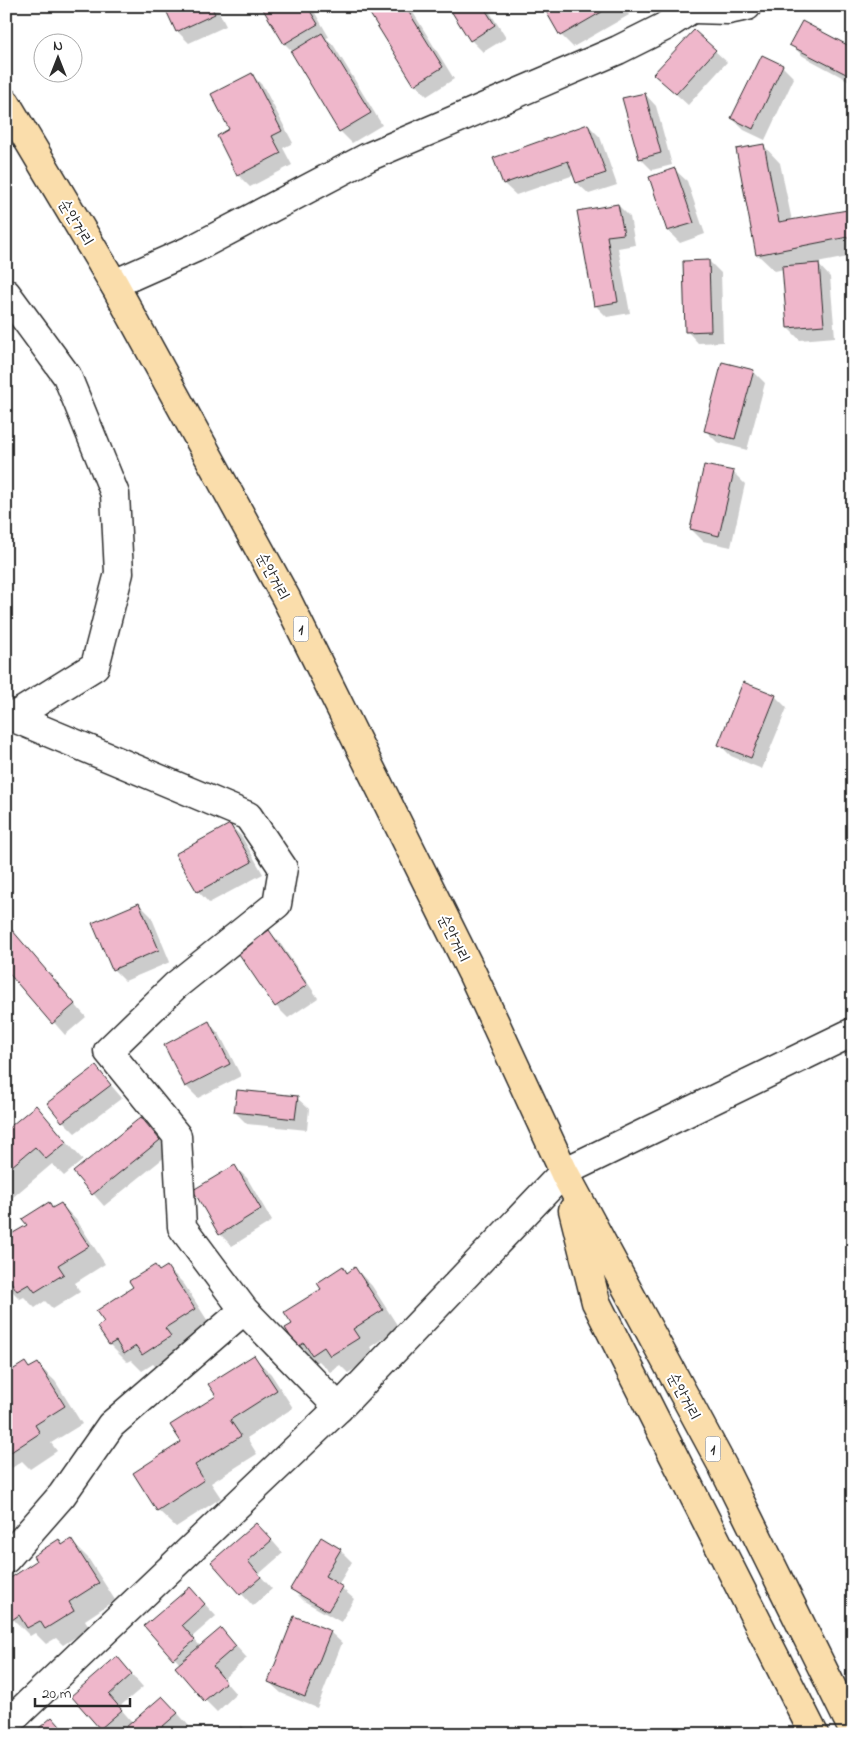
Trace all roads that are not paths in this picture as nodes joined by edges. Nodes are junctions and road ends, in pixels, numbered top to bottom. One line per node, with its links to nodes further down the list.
1 (747, 6): 2 (street)
2 (695, 8): 4 (street)
3 (8, 112): 4 (main road, 순안거리 / 1)
4 (114, 284): 8 (main road, 순안거리 / 1)
5 (6, 293): 6 (street)
6 (7, 715): 9 (street)
7 (853, 1032): 8 (street)
8 (564, 1172): 10 (street); 13 (main road, 순안거리 / 1); 14 (main road, 순안거리 / 1)
9 (244, 1310): 10 (street); 11 (street)
10 (339, 1408): 12 (street)
11 (6, 1559)
12 (6, 1725)
13 (853, 1730)
14 (814, 1734)

